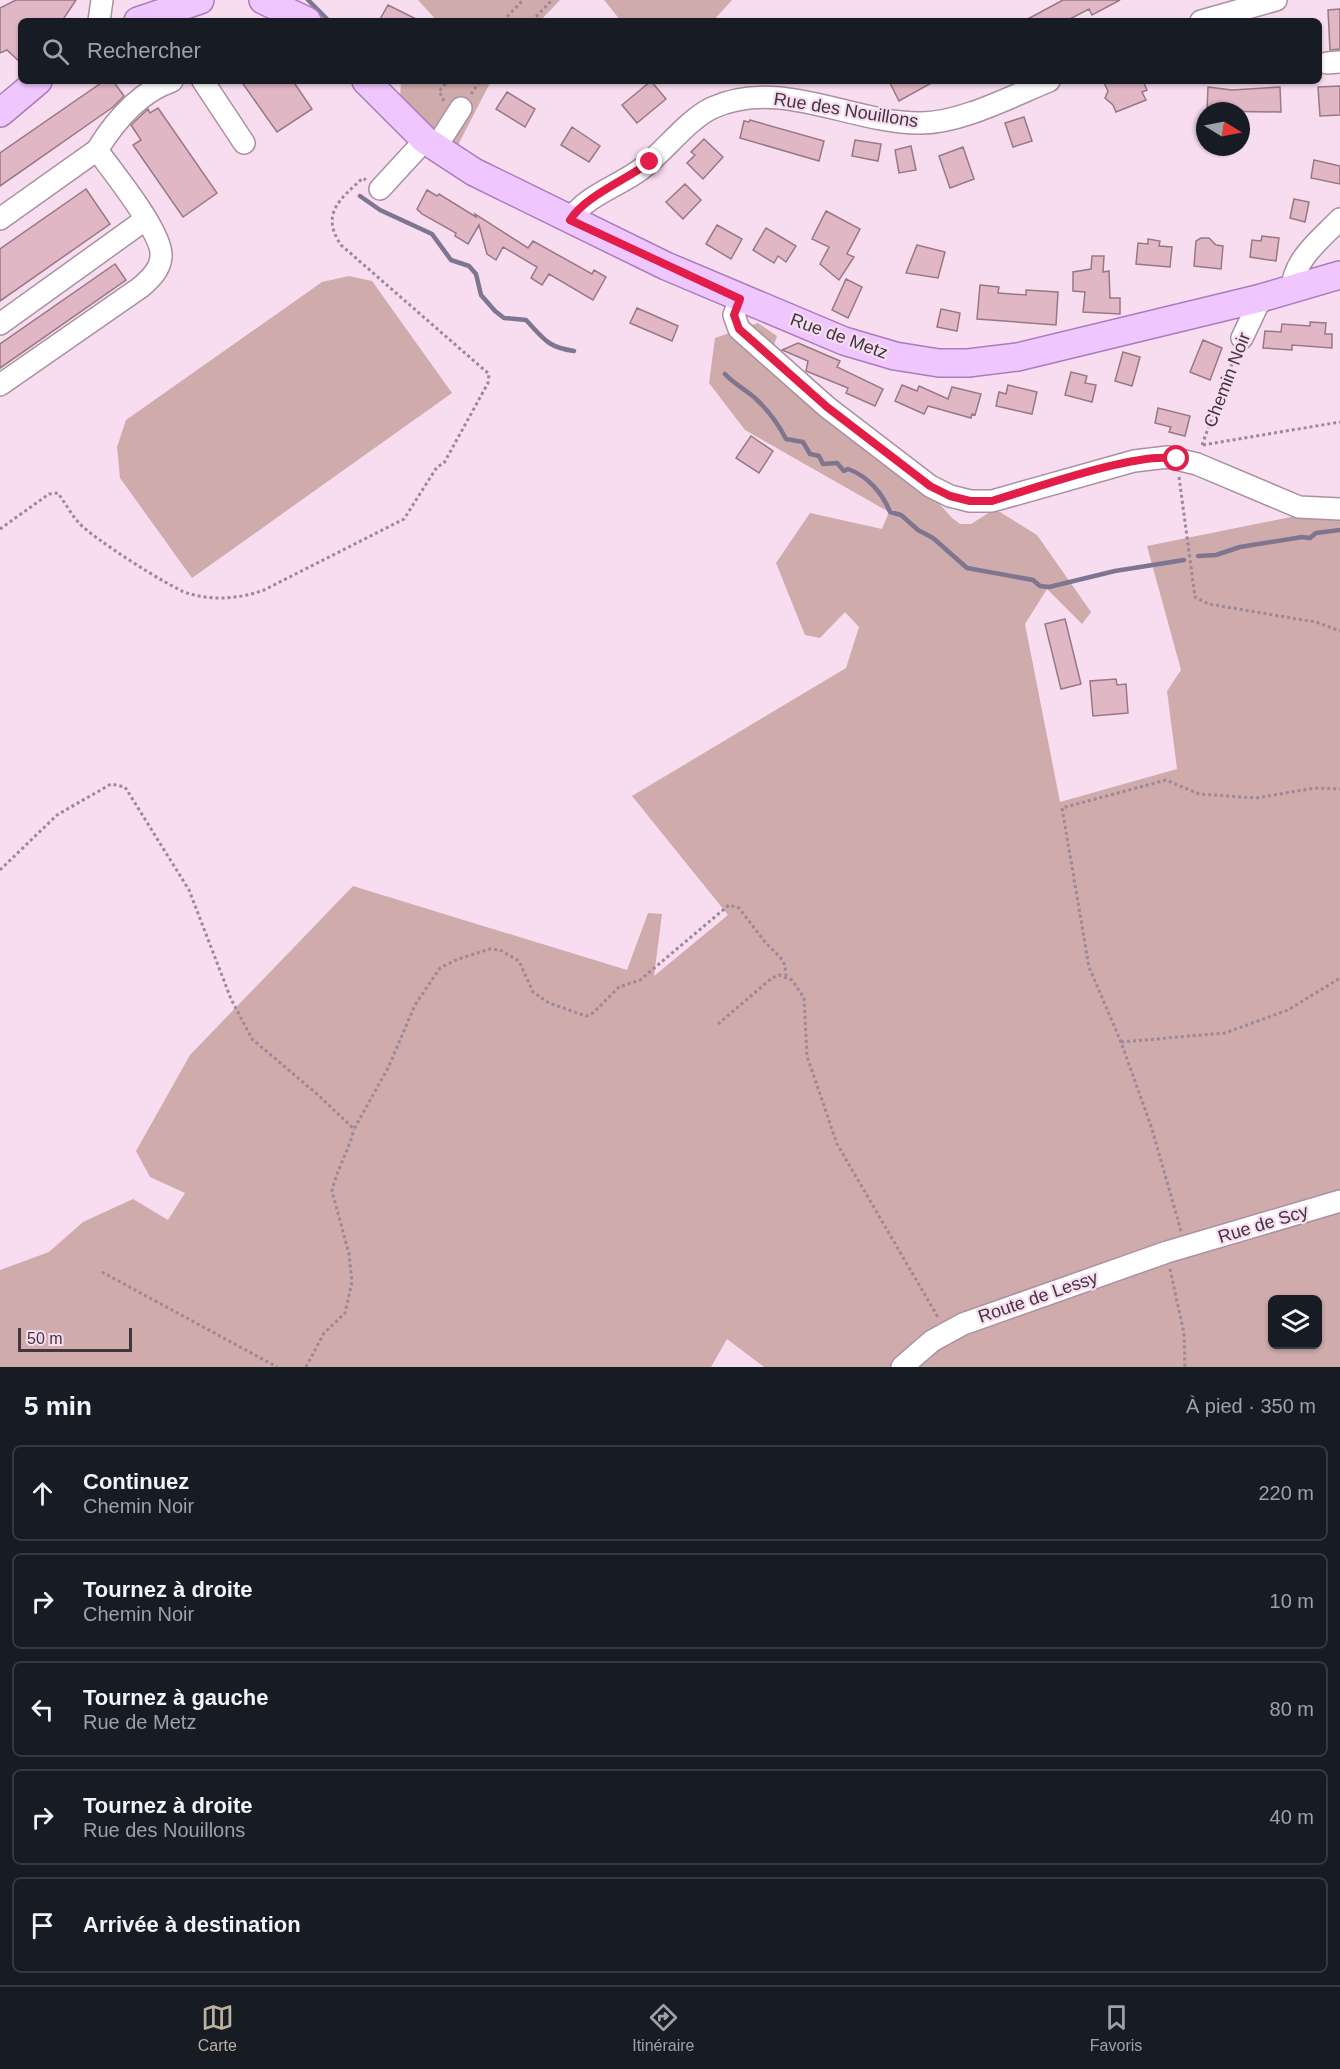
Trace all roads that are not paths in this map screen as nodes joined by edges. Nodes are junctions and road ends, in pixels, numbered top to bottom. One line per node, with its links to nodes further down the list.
1 (102, 0): 5 (street)
2 (200, 0): 6 (main road)
3 (264, 0): 7 (main road)
4 (1276, 0): 8 (street)
5 (99, 18)
6 (147, 18)
7 (301, 18)
8 (1215, 18)
9 (34, 84): 15 (main road)
10 (161, 84): 18 (street)
11 (205, 84): 16 (street)
12 (1041, 84): 23 (street, Rue des Nouillons)
13 (375, 90): 17 (main road, Rue de Metz)
14 (461, 108): 17 (street)
15 (0, 113)
16 (244, 143)
17 (431, 144): 19 (street); 23 (main road, Rue de Metz)
18 (97, 150): 20 (street); 21 (street)
19 (380, 189)
20 (0, 219)
21 (146, 219): 28 (street); 30 (street)
22 (1340, 219): 25 (street)
23 (570, 220): 27 (main road, Rue de Metz)
24 (1340, 275): 25 (main road, Rue de Metz)
25 (1292, 288): 26 (main road, Rue de Metz)
26 (1261, 298): 27 (main road, Rue de Metz); 29 (street, Chemin Noir)
27 (740, 299): 31 (street)
28 (0, 324)
29 (1242, 338)
30 (0, 385)
31 (1340, 510)
32 (1340, 1201): 33 (street, Rue de Scy)
33 (1176, 1250): 34 (street, Route de Lessy)
34 (902, 1367)

